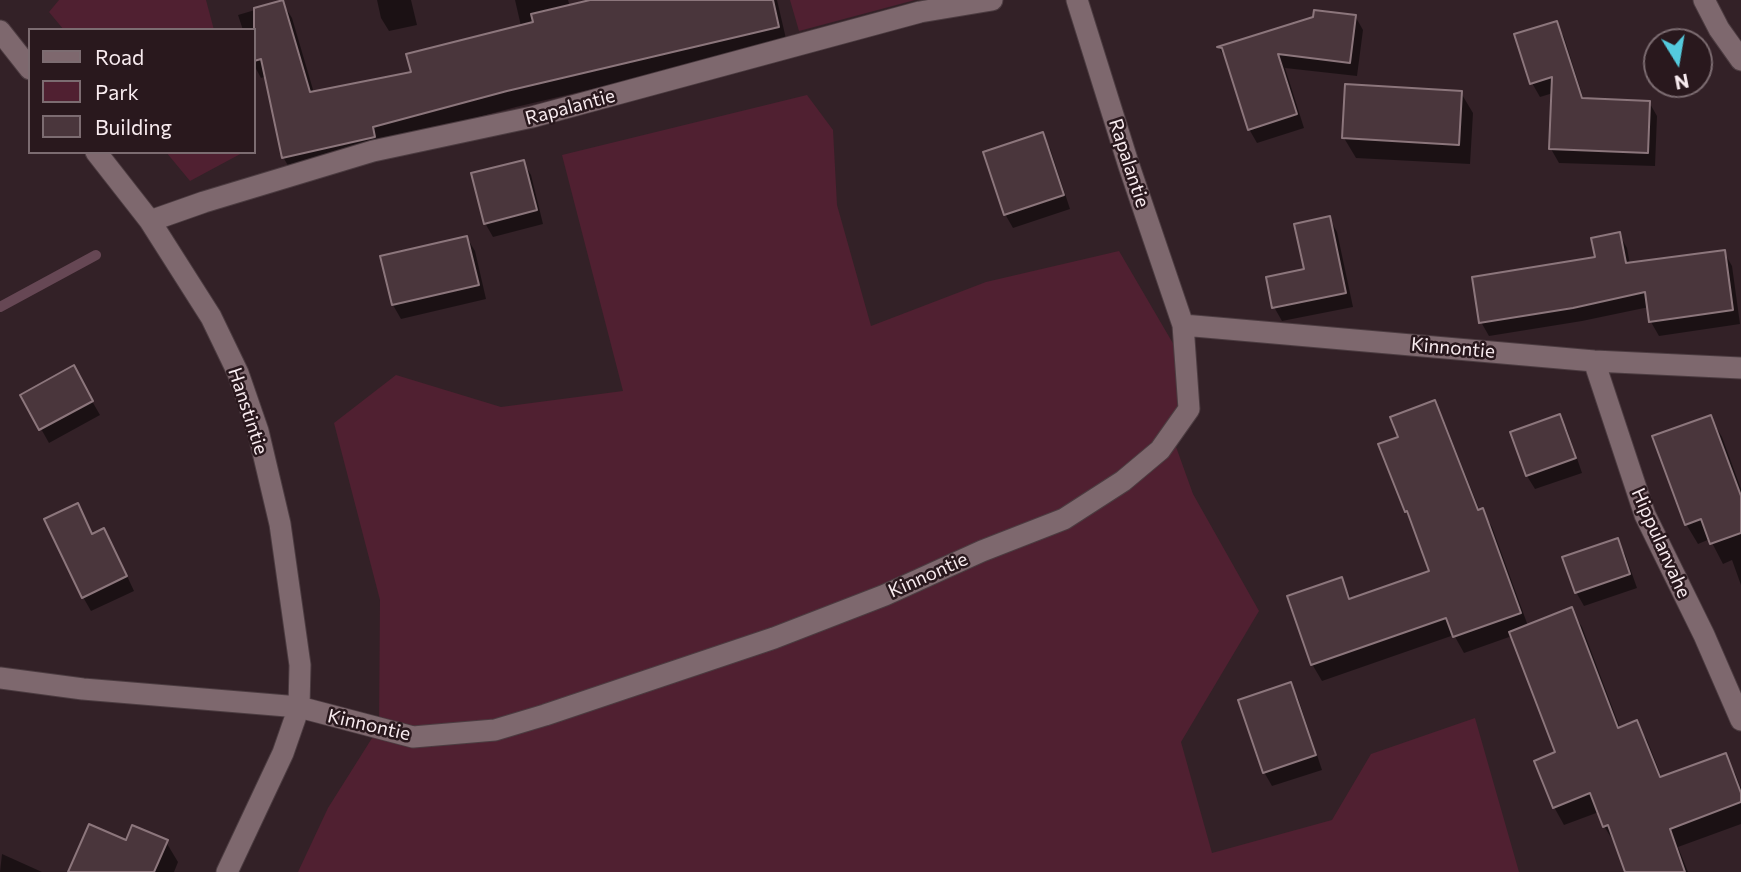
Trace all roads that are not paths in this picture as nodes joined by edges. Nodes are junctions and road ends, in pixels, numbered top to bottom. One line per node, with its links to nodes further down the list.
1 (992, 0): 8 (street, Rapalantie)
2 (1077, 0): 9 (street, Rapalantie)
3 (1704, 0): 5 (street)
4 (0, 31): 6 (street)
5 (1741, 60)
6 (28, 66)
7 (98, 154): 8 (street, Hanstintie)
8 (150, 221): 13 (street, Hanstintie)
9 (1183, 325): 10 (street, Kinnontie); 13 (street, Kinnontie)
10 (1594, 361): 11 (street, Kinnontie); 14 (street, Hippulanvahe)
11 (1741, 368)
12 (0, 678): 13 (street, Kinnontie)
13 (299, 707): 15 (street, Hanstintie)
14 (1741, 720)
15 (227, 872)

